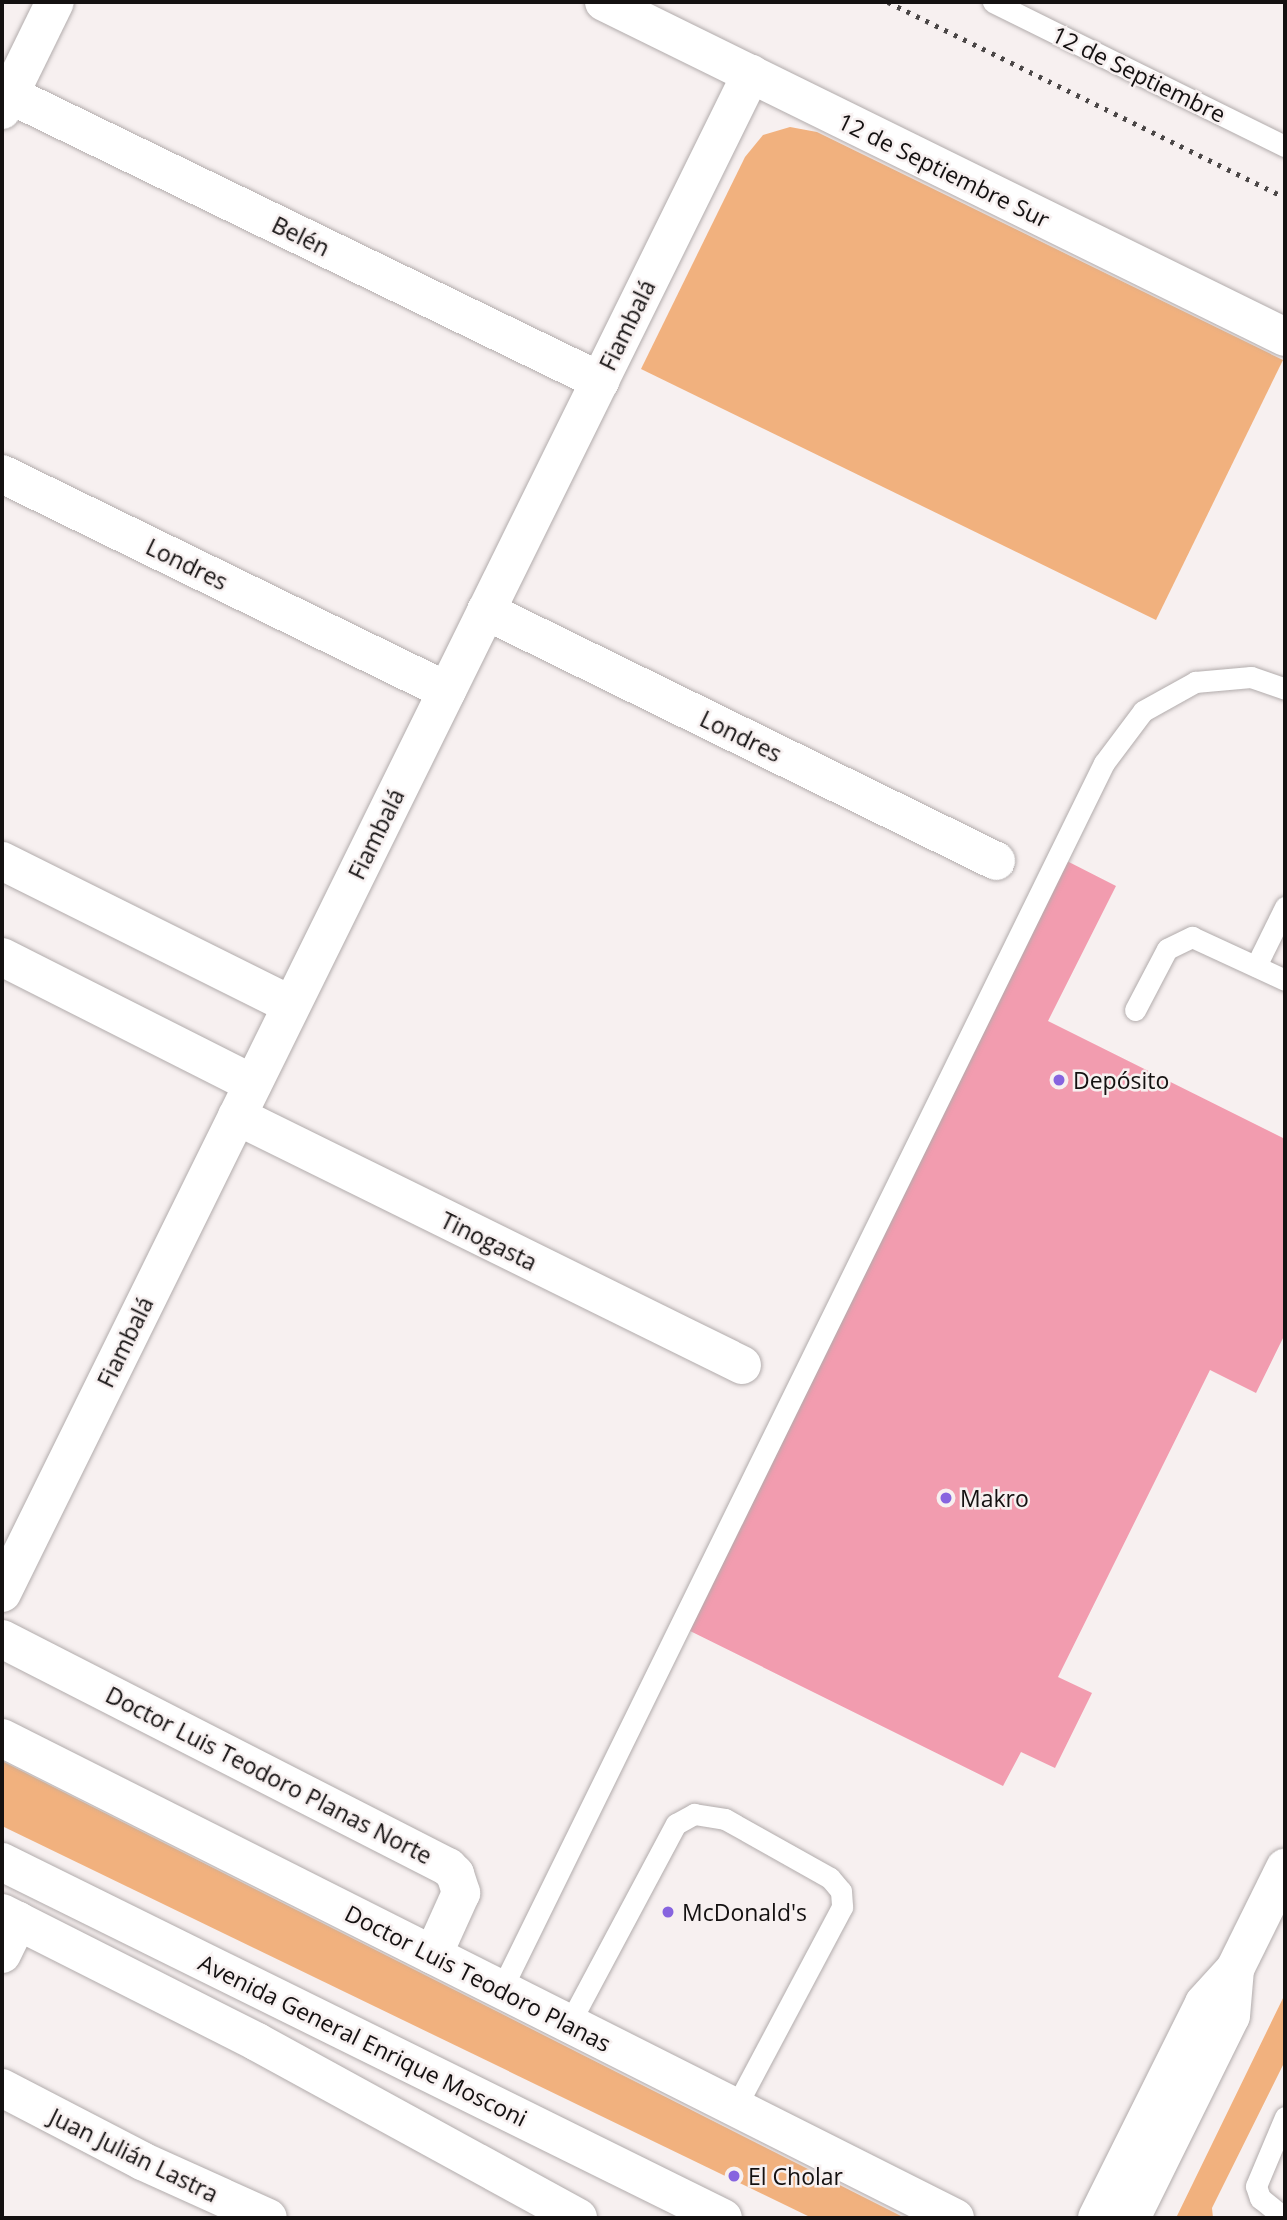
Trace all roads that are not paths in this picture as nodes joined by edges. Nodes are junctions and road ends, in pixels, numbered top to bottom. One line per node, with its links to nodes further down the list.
1 (55, 2): 5 (main road)
2 (604, 2): 4 (main road, 12 de Septiembre Sur)
3 (993, 2): 6 (lane, 12 de Septiembre)
4 (751, 74): 7 (main road, 12 de Septiembre Sur); 8 (main road, Fiambalá)
5 (4, 99): 8 (main road, Belén)
6 (1285, 146)
7 (1285, 337)
8 (600, 381): 10 (main road, Fiambalá)
9 (2, 474): 12 (main road, Londres)
10 (486, 611): 12 (main road, Fiambalá); 14 (main road, Londres)
11 (1285, 689): 31 (lane)
12 (447, 691): 19 (main road, Fiambalá)
13 (2, 861): 19 (main road)
14 (996, 861)
15 (1285, 907): 17 (lane)
16 (2, 957): 21 (main road, Tinogasta)
17 (1256, 966): 18 (lane); 20 (lane)
18 (1285, 980)
19 (291, 1005): 21 (main road, Fiambalá)
20 (1135, 1010)
21 (245, 1100): 22 (main road, Tinogasta); 23 (main road, Fiambalá)
22 (742, 1365)
23 (2, 1593)
24 (2, 1639): 29 (main road, Doctor Luis Teodoro Planas Norte)
25 (2, 1738): 29 (main road, Doctor Luis Teodoro Planas)
26 (2, 1862): 38 (main road, Avenida General Enrique Mosconi)
27 (1285, 1868): 30 (main road)
28 (7, 1929): 37 (main road, Avenida General Enrique Mosconi)
29 (433, 1955): 31 (main road, Doctor Luis Teodoro Planas)
30 (1235, 1969): 40 (main road); 41 (main road)
31 (501, 1990): 32 (main road, Doctor Luis Teodoro Planas)
32 (569, 2024): 34 (main road, Doctor Luis Teodoro Planas); 34 (lane)
33 (2, 2088): 36 (main road, Juan Julián Lastra)
34 (736, 2108): 39 (main road, Doctor Luis Teodoro Planas)
35 (1285, 2117): 42 (lane)
36 (268, 2218)
37 (578, 2218)
38 (723, 2218)
39 (955, 2218)
40 (1097, 2218)
41 (1131, 2218)
42 (1285, 2218)

